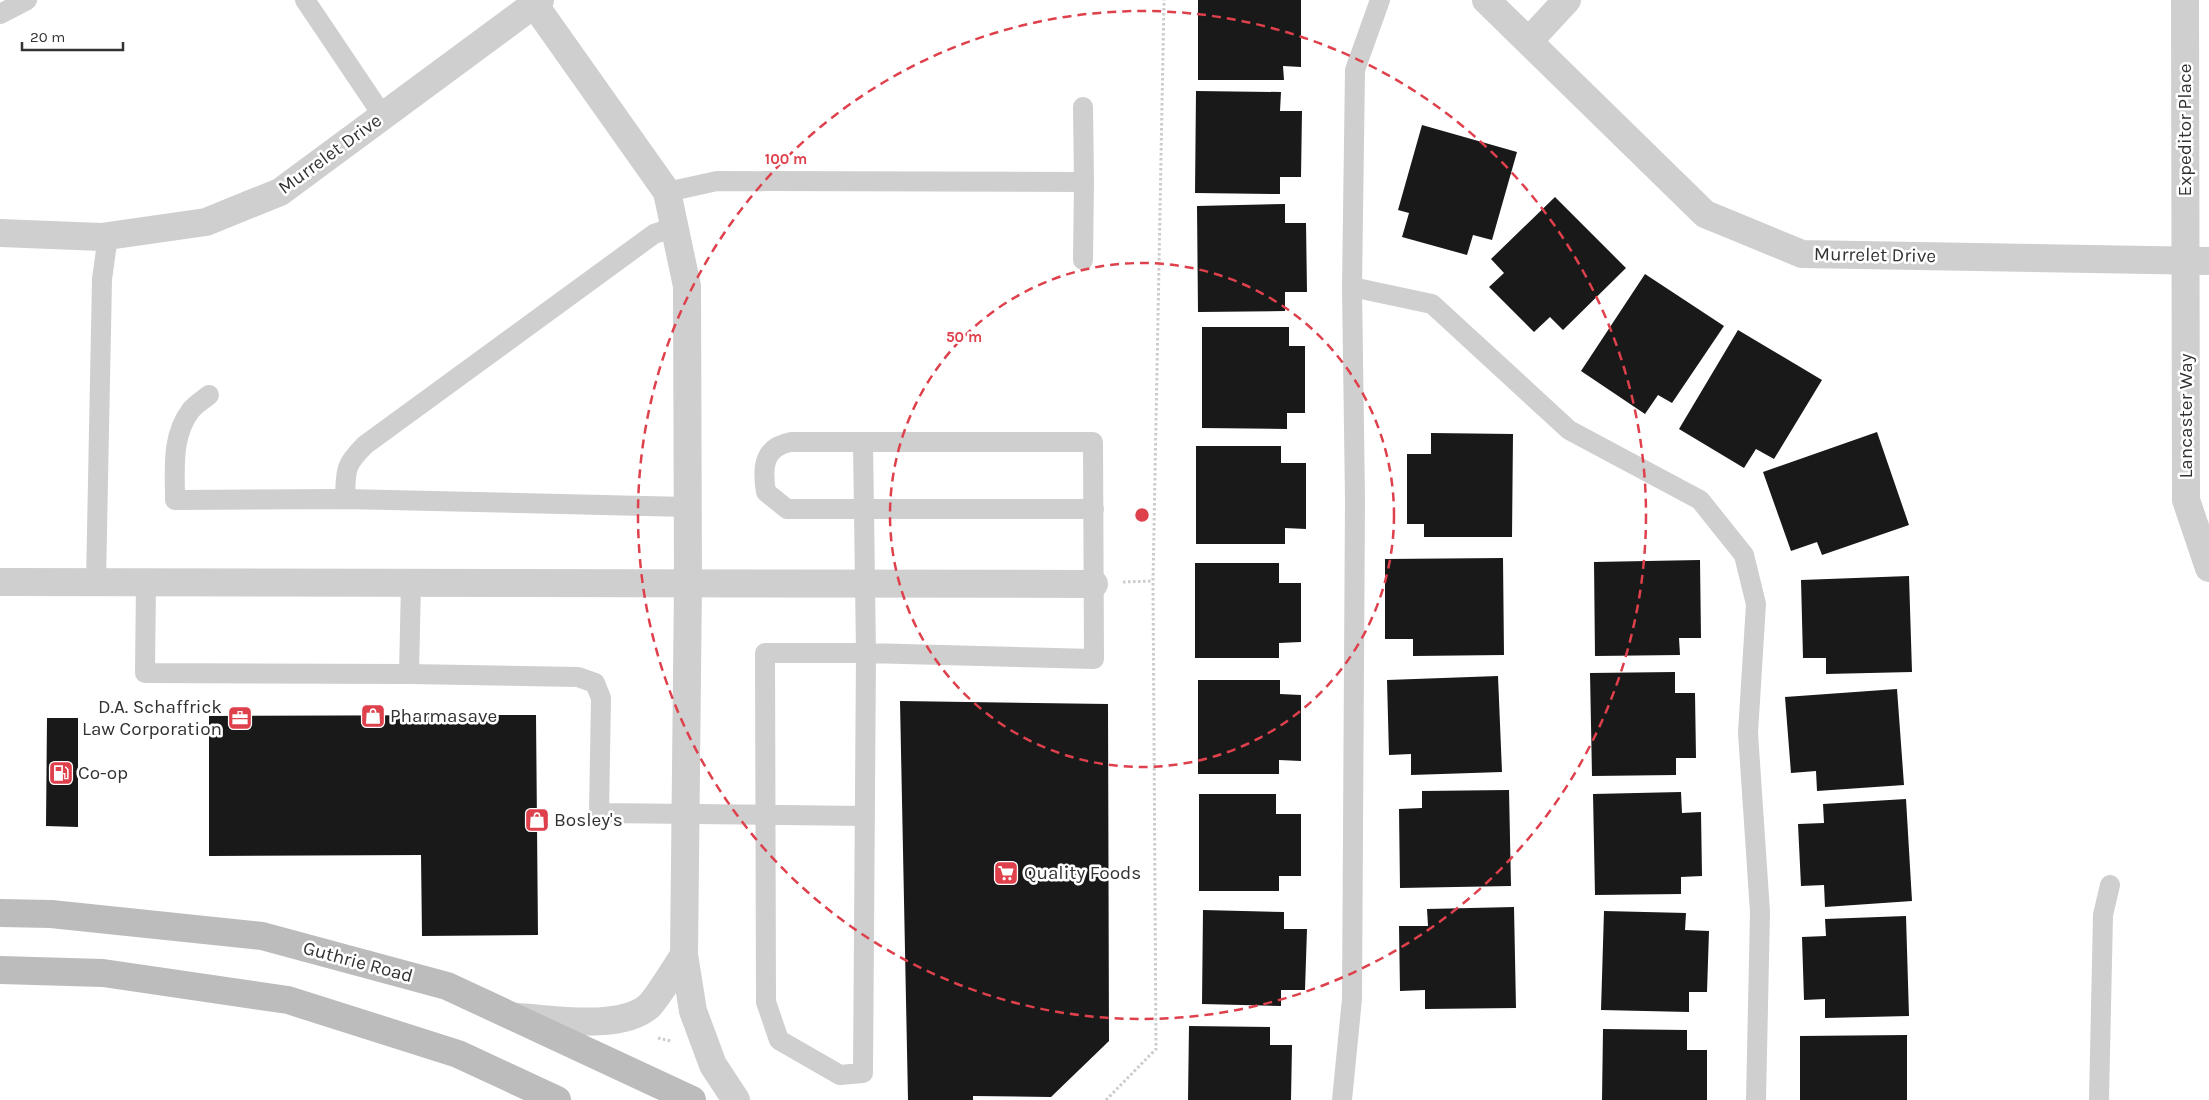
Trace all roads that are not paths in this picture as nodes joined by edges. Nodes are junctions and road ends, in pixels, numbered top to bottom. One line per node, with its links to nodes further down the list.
1 (27, 0): 8 (lane)
2 (305, 0): 11 (lane)
3 (1380, 0): 19 (lane)
4 (1486, 0): 9 (street, Murrelet Drive)
5 (1566, 0): 9 (street)
6 (2185, 0): 18 (street, Expeditor Place)
7 (537, 2): 11 (street, Murrelet Drive); 13 (street)
8 (0, 14)
9 (1530, 41): 18 (street, Murrelet Drive)
10 (1083, 107): 12 (lane)
11 (383, 116): 16 (street, Murrelet Drive)
12 (1084, 182): 13 (lane); 17 (lane)
13 (667, 192): 14 (street)
14 (674, 227): 22 (lane); 23 (street)
15 (0, 233): 16 (street, Murrelet Drive)
16 (108, 236): 28 (lane)
17 (1083, 260)
18 (2197, 260): 26 (street, Lancaster Way)
19 (1352, 287): 47 (lane); 48 (lane)
20 (209, 395): 22 (lane)
21 (863, 442): 24 (lane); 24 (lane); 25 (lane)
22 (345, 499): 23 (lane)
23 (688, 508): 31 (street)
24 (863, 508): 25 (lane); 32 (lane)
25 (1094, 509): 33 (lane)
26 (2209, 568)
27 (0, 582): 28 (street)
28 (96, 582): 29 (street)
29 (146, 582): 30 (street); 35 (lane)
30 (411, 583): 31 (street); 35 (lane)
31 (688, 583): 32 (street); 36 (street)
32 (864, 584): 33 (street); 34 (lane)
33 (1094, 584): 34 (lane)
34 (866, 653): 37 (lane); 38 (lane)
35 (409, 674): 36 (lane)
36 (684, 813): 37 (lane); 41 (street)
37 (767, 814): 38 (lane); 38 (lane)
38 (865, 816)
39 (2110, 886): 49 (lane)
40 (1, 912): 43 (main road, Guthrie Road)
41 (684, 955): 43 (street); 46 (street)
42 (0, 970): 44 (main road)
43 (517, 1017): 45 (main road, Guthrie Road)
44 (557, 1100)
45 (692, 1100)
46 (736, 1100)
47 (1342, 1100)
48 (1756, 1100)
49 (2099, 1100)

